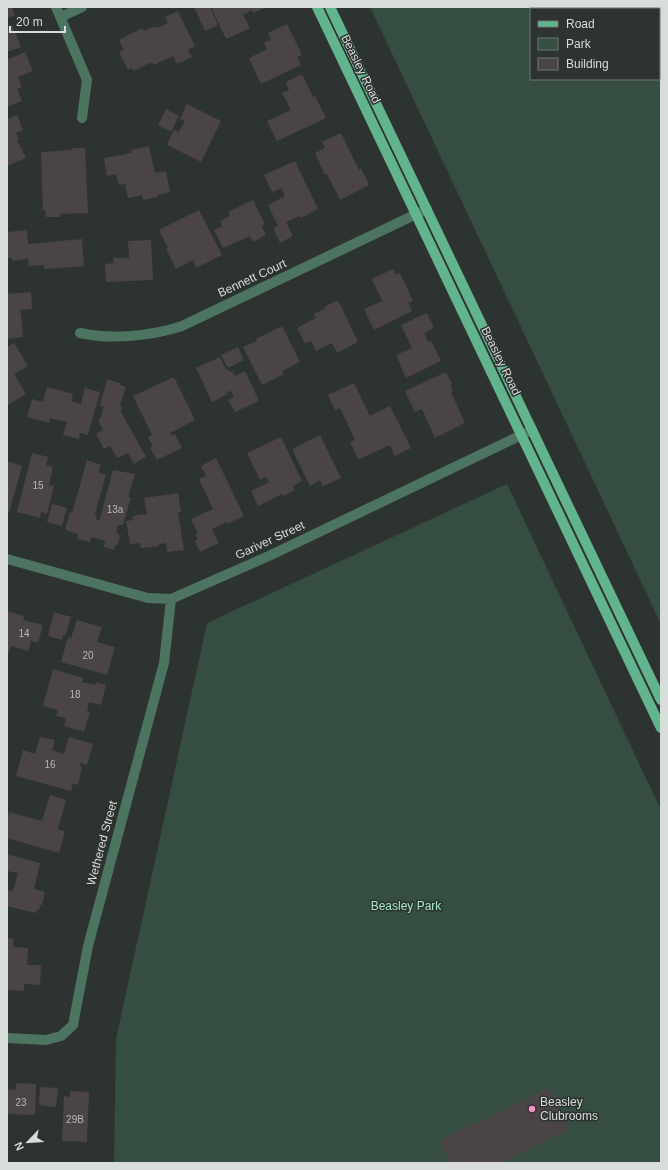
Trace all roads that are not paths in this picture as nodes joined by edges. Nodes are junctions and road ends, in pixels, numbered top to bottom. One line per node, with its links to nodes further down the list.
1 (56, 7): 5 (street)
2 (82, 7): 5 (street)
3 (317, 7): 8 (main road, Beasley Road)
4 (330, 7): 7 (main road, Beasley Road)
5 (61, 17): 6 (street)
6 (82, 118)
7 (427, 209): 8 (street, Bennett Court); 10 (main road, Beasley Road)
8 (416, 214): 9 (street, Bennett Court); 11 (main road, Beasley Road)
9 (80, 333)
10 (532, 430): 11 (street, Gariver Street); 14 (main road, Beasley Road)
11 (522, 435): 13 (street, Gariver Street); 15 (main road, Beasley Road)
12 (7, 559): 13 (street, Gariver Street)
13 (171, 599): 16 (street, Wethered Street)
14 (661, 700)
15 (661, 728)
16 (7, 1038)

